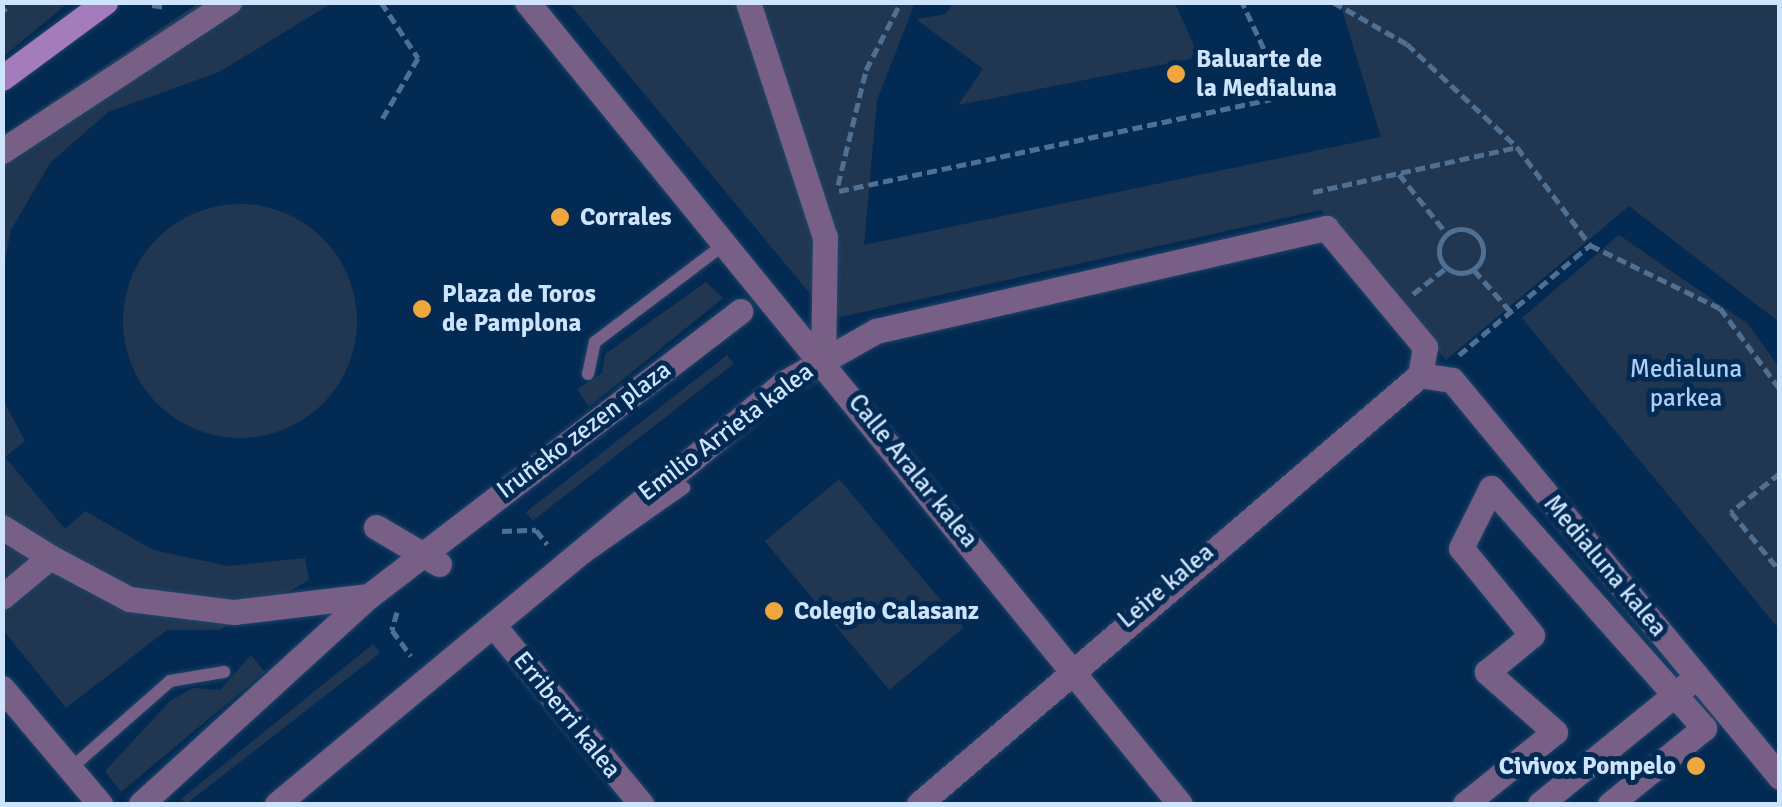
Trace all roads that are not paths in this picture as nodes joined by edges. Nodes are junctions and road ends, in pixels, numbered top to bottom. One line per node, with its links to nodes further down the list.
1 (229, 2): 6 (street)
2 (527, 2): 7 (street, Calle Aralar kalea)
3 (748, 2): 9 (street)
4 (104, 3): 5 (main road)
5 (2, 78)
6 (2, 151)
7 (728, 240): 9 (street, Calle Aralar kalea); 10 (lane)
8 (740, 311): 15 (street, Iruñeko zezen plaza)
9 (823, 360): 11 (street, Emilio Arrieta kalea); 17 (street, Emilio Arrieta kalea); 22 (street, Calle Aralar kalea)
10 (588, 374)
11 (1420, 374): 22 (street, Leire kalea); 23 (street, Medialuna kalea)
12 (684, 488): 17 (lane)
13 (376, 527): 15 (street)
14 (2, 528): 16 (street)
15 (434, 556): 18 (street, Iruñeko zezen plaza)
16 (50, 557): 18 (street); 19 (street)
17 (565, 567): 20 (street, Emilio Arrieta kalea)
18 (369, 596): 28 (street, Iruñeko zezen plaza)
19 (2, 597)
20 (494, 626): 30 (street, Emilio Arrieta kalea); 31 (street, Erriberri kalea)
21 (224, 672): 26 (lane)
22 (1070, 672): 32 (street, Leire kalea); 33 (street, Calle Aralar kalea)
23 (1697, 677): 25 (street); 27 (street, Medialuna kalea)
24 (2, 688): 26 (street)
25 (1676, 694): 34 (street); 35 (street); 36 (street)
26 (70, 769): 29 (street)
27 (1780, 777)
28 (152, 802)
29 (100, 804)
30 (277, 804)
31 (641, 804)
32 (919, 804)
33 (1180, 804)
34 (1465, 804)
35 (1540, 804)
36 (1610, 804)

